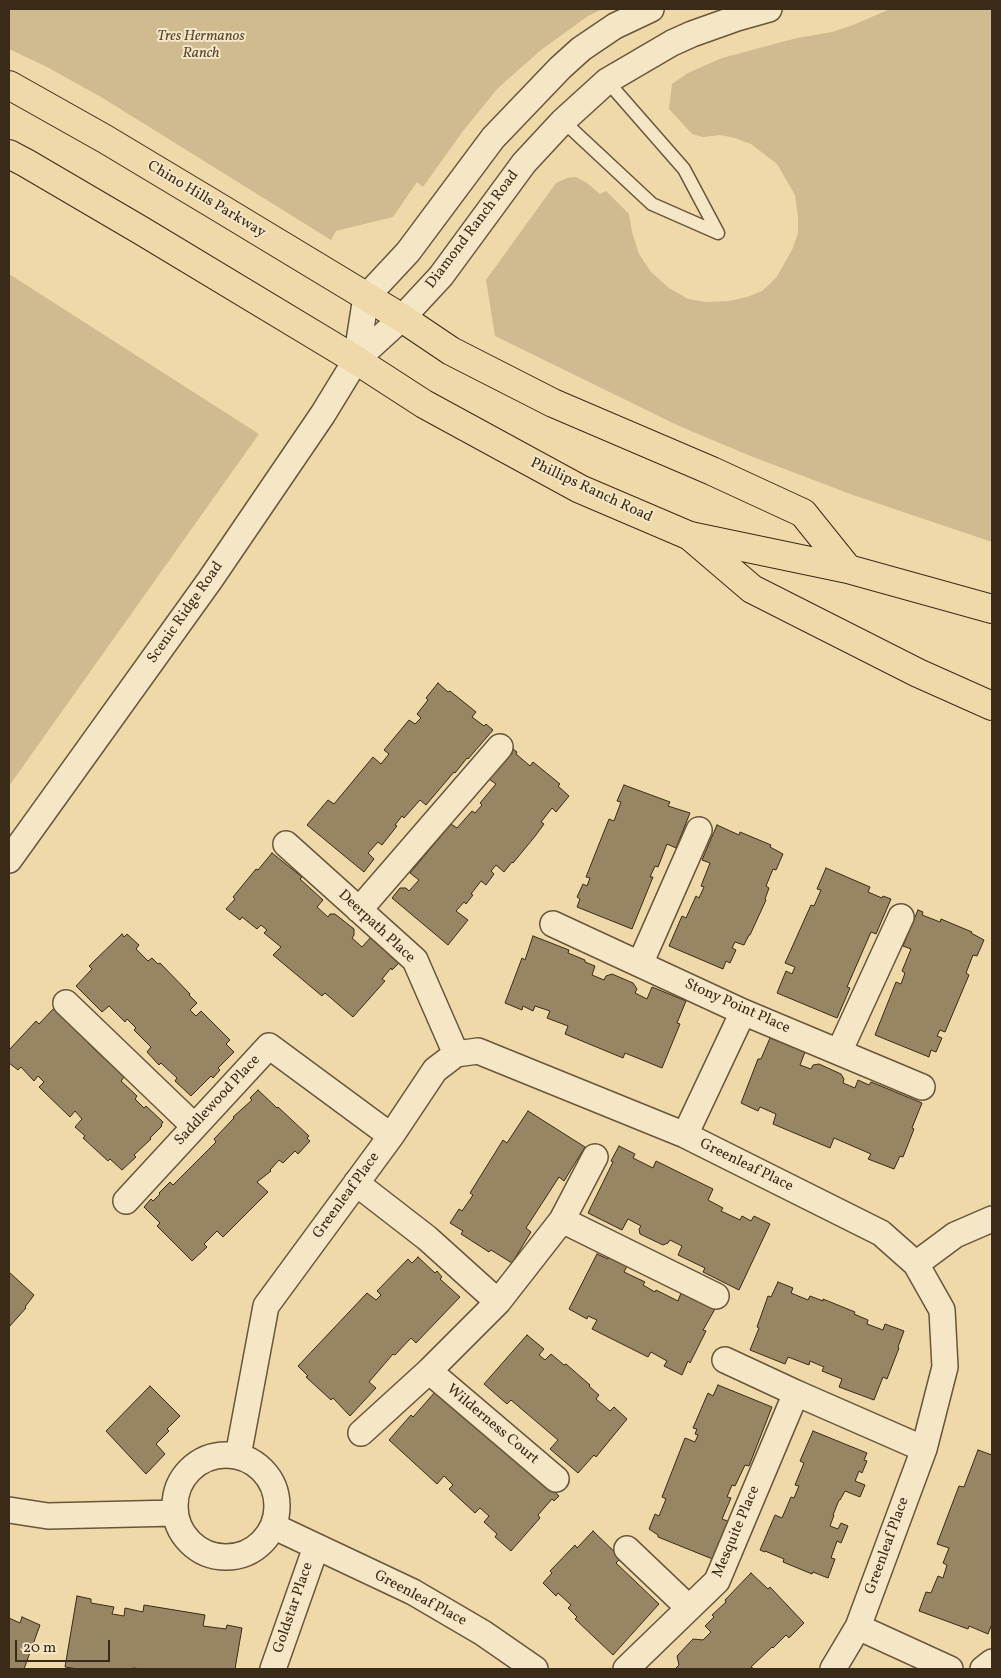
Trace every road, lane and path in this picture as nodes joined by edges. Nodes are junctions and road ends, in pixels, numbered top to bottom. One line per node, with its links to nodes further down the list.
1 (652, 9): 7 (street)
2 (769, 9): 3 (street, Diamond Ranch Road)
3 (607, 81): 5 (street, Diamond Ranch Road); 5 (lane)
4 (9, 85): 7 (main road, Chino Hills Parkway)
5 (563, 121): 8 (street, Diamond Ranch Road)
6 (9, 154): 9 (main road)
7 (366, 297): 8 (main road, Chino Hills Parkway); 9 (street)
8 (402, 318): 9 (street, Diamond Ranch Road); 11 (main road)
9 (356, 360): 10 (main road, Phillips Ranch Road); 17 (street, Scenic Ridge Road)
10 (690, 536): 11 (main road, Phillips Ranch Road); 13 (main road)
11 (848, 569): 12 (main road, Phillips Ranch Road)
12 (992, 608)
13 (992, 706)
14 (500, 747): 18 (street)
15 (700, 830): 21 (street)
16 (286, 844): 18 (street, Deerpath Place)
17 (9, 860)
18 (359, 910): 25 (street, Deerpath Place)
19 (901, 917): 24 (street)
20 (553, 924): 21 (street, Stony Point Place)
21 (640, 964): 23 (street, Stony Point Place)
22 (66, 1003): 27 (street)
23 (743, 1012): 24 (street, Stony Point Place); 28 (street)
24 (839, 1052): 26 (street, Stony Point Place)
25 (456, 1054): 28 (street, Greenleaf Place); 29 (street, Greenleaf Place)
26 (922, 1087)
27 (194, 1126): 29 (street, Saddlewood Place); 32 (street, Saddlewood Place)
28 (685, 1135): 35 (street, Greenleaf Place)
29 (391, 1136): 31 (street, Greenleaf Place)
30 (595, 1157): 34 (street)
31 (356, 1183): 37 (street); 43 (street, Greenleaf Place)
32 (126, 1201)
33 (992, 1219): 35 (street)
34 (562, 1220): 36 (street); 37 (street)
35 (916, 1264): 42 (street, Greenleaf Place)
36 (716, 1296)
37 (498, 1302): 39 (street)
38 (725, 1360): 40 (street)
39 (429, 1371): 41 (street); 44 (street, Wilderness Court)
40 (796, 1393): 42 (street); 50 (street, Mesquite Place)
41 (361, 1432)
42 (924, 1449): 51 (street, Greenleaf Place)
43 (238, 1456): 46 (street); 47 (street)
44 (556, 1479)
45 (9, 1510): 46 (street)
46 (175, 1512): 47 (street)
47 (273, 1526): 48 (street, Greenleaf Place)
48 (316, 1547): 53 (street, Goldstar Place); 54 (street, Greenleaf Place)
49 (627, 1549): 50 (street)
50 (688, 1608): 55 (street, Mesquite Place)
51 (858, 1627): 56 (street, Greenleaf Place); 57 (street)
52 (992, 1662): 58 (street)
53 (273, 1669)
54 (535, 1669)
55 (626, 1669)
56 (833, 1669)
57 (950, 1669)
58 (983, 1669)

